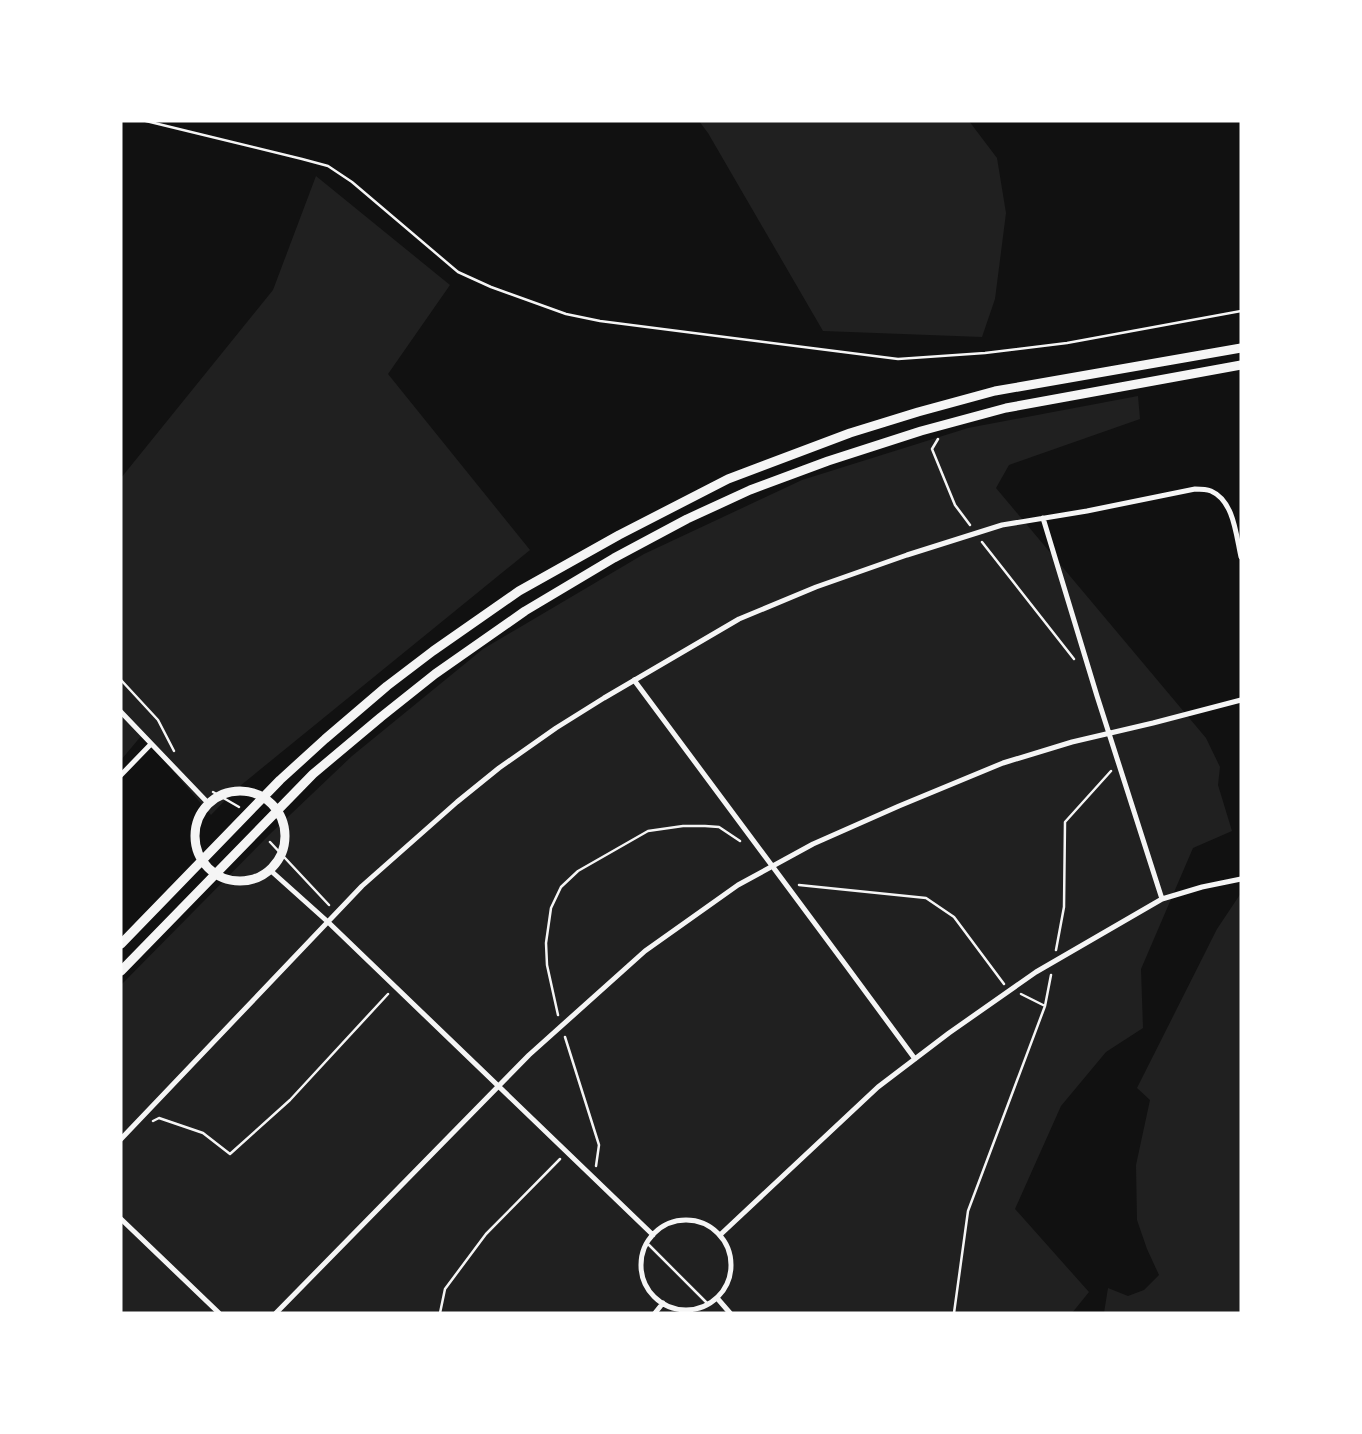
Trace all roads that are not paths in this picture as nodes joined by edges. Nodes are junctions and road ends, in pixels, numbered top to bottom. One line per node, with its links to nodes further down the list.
1 (1241, 348): 11 (street)
2 (1241, 365): 13 (street)
3 (1043, 518): 4 (street); 5 (street); 8 (street)
4 (1241, 557)
5 (634, 680): 15 (street); 20 (street)
6 (1241, 700): 8 (street)
7 (121, 712): 9 (street)
8 (1110, 733): 15 (street); 19 (street)
9 (151, 744): 10 (street); 12 (street)
10 (121, 775)
11 (263, 798): 12 (street); 13 (street); 14 (street)
12 (209, 804): 14 (street)
13 (276, 811): 16 (street); 17 (street)
14 (202, 861): 17 (street); 21 (street)
15 (772, 866): 23 (street); 24 (street)
16 (270, 870): 17 (street); 20 (street)
17 (215, 874): 22 (street)
18 (1241, 879): 19 (street)
19 (1162, 899): 23 (street)
20 (328, 922): 24 (street); 25 (street)
21 (121, 944)
22 (121, 971)
23 (915, 1059): 28 (street)
24 (498, 1086): 27 (street); 32 (street)
25 (121, 1140)
26 (121, 1218): 31 (street)
27 (653, 1235): 28 (street); 30 (street)
28 (720, 1235): 29 (street)
29 (717, 1298): 30 (street); 34 (street)
30 (663, 1303): 33 (street)
31 (219, 1313)
32 (276, 1313)
33 (655, 1313)
34 (730, 1313)

